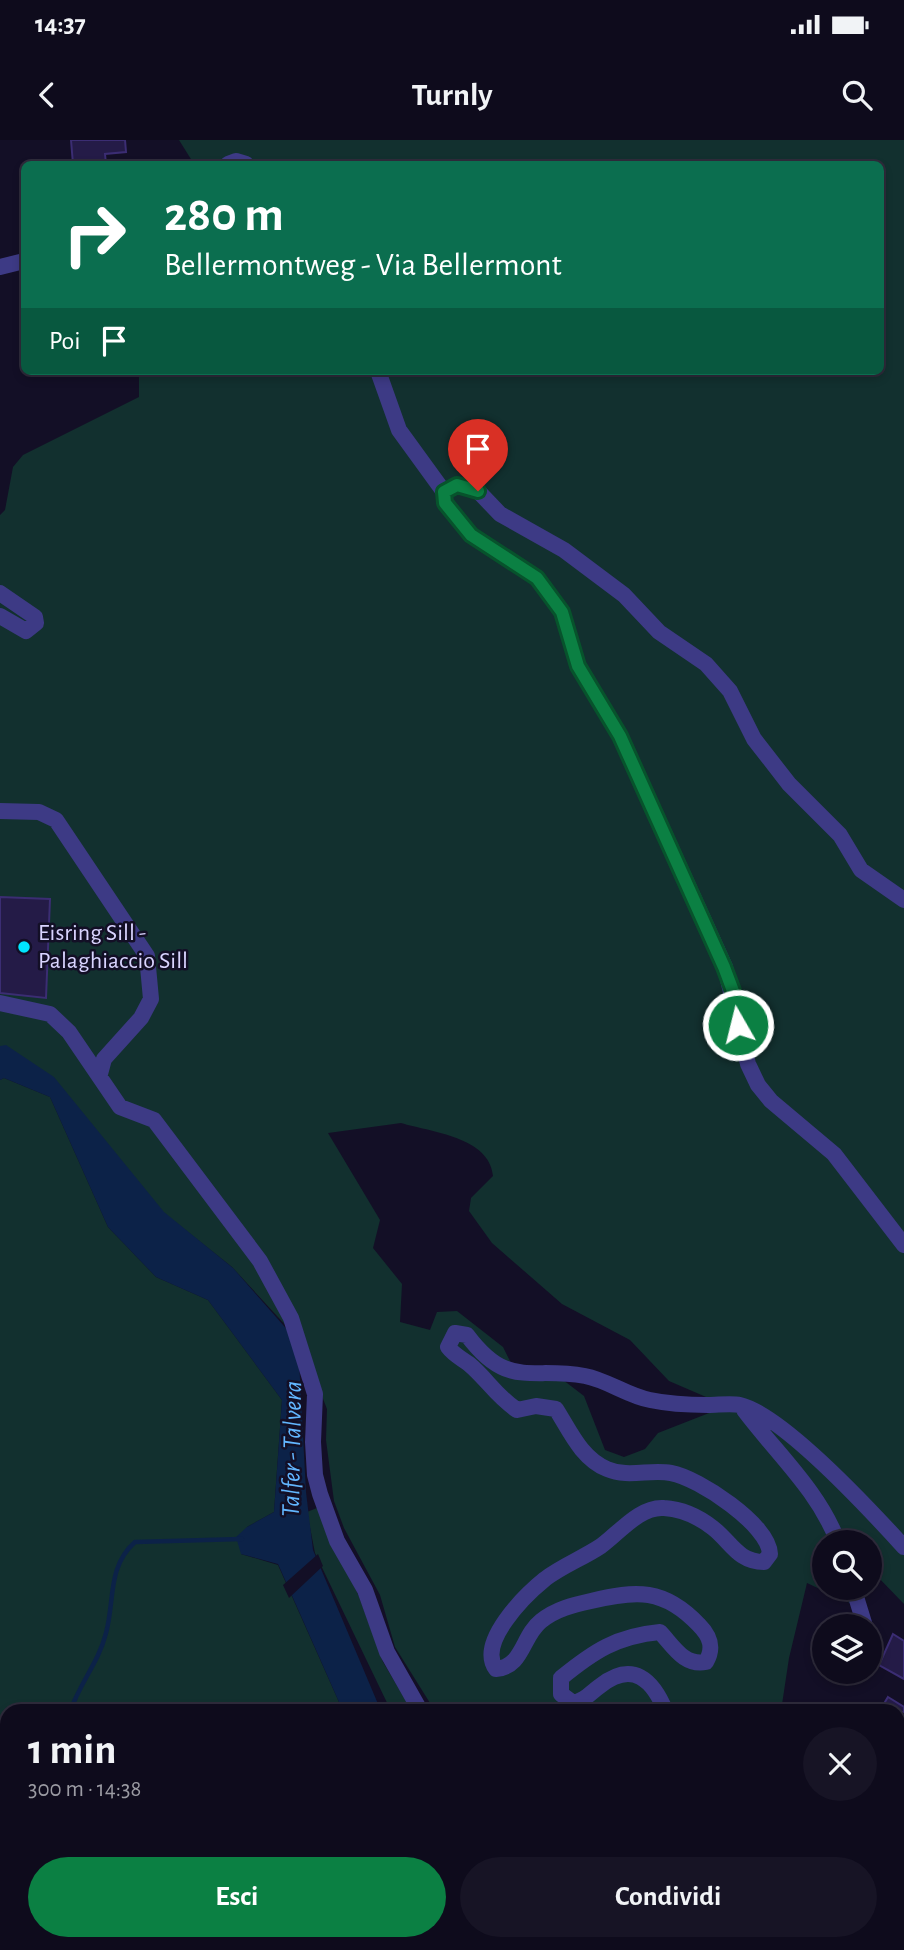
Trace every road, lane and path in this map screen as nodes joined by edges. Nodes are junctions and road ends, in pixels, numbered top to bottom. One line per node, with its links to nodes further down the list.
1 (21, 262): 2 (street)
2 (0, 267)
3 (379, 375): 4 (street)
4 (444, 492): 8 (street); 11 (street)
5 (0, 593): 6 (street)
6 (0, 616)
7 (0, 811): 10 (street)
8 (904, 900)
9 (0, 1003): 10 (street)
10 (100, 1074): 15 (street)
11 (904, 1245)
12 (741, 1405): 13 (street); 14 (street); 16 (street)
13 (833, 1530)
14 (904, 1547)
15 (416, 1704)
16 (662, 1704)

